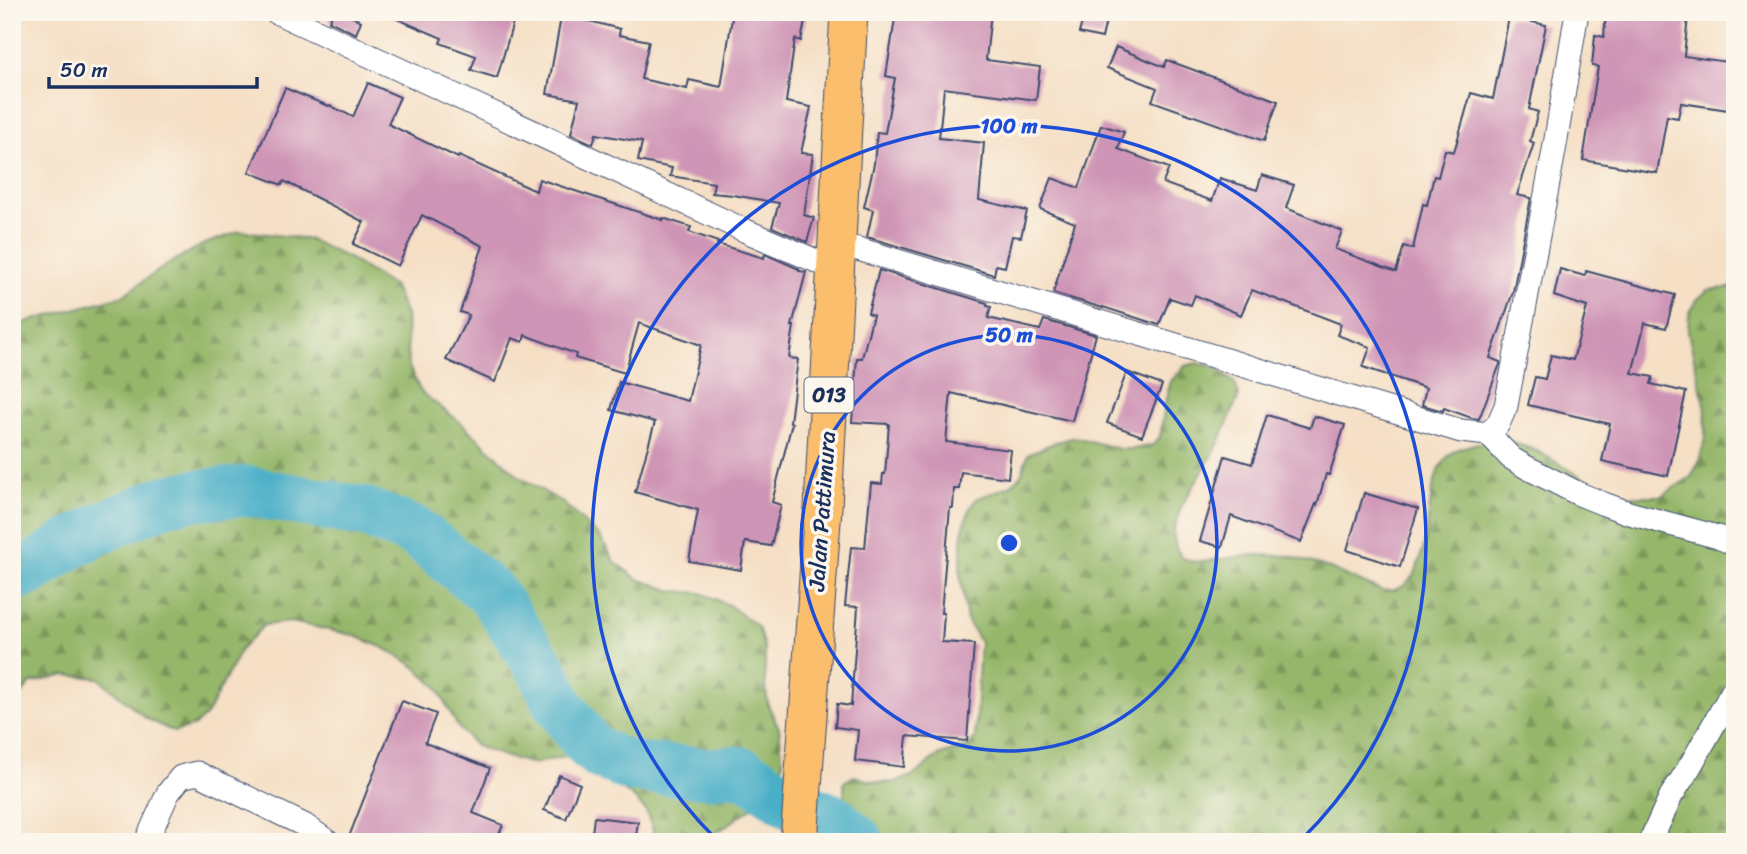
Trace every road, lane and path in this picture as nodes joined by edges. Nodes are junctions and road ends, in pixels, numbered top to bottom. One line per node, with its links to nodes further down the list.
1 (276, 12): 4 (street)
2 (849, 12): 4 (main road, Jalan Pattimura / 013)
3 (1577, 12): 5 (street)
4 (836, 258): 5 (street); 8 (main road, Jalan Pattimura / 013)
5 (1488, 434): 6 (street)
6 (1735, 544)
7 (1735, 687): 11 (street)
8 (800, 837)
9 (146, 842): 10 (street)
10 (328, 842)
11 (1650, 842)

